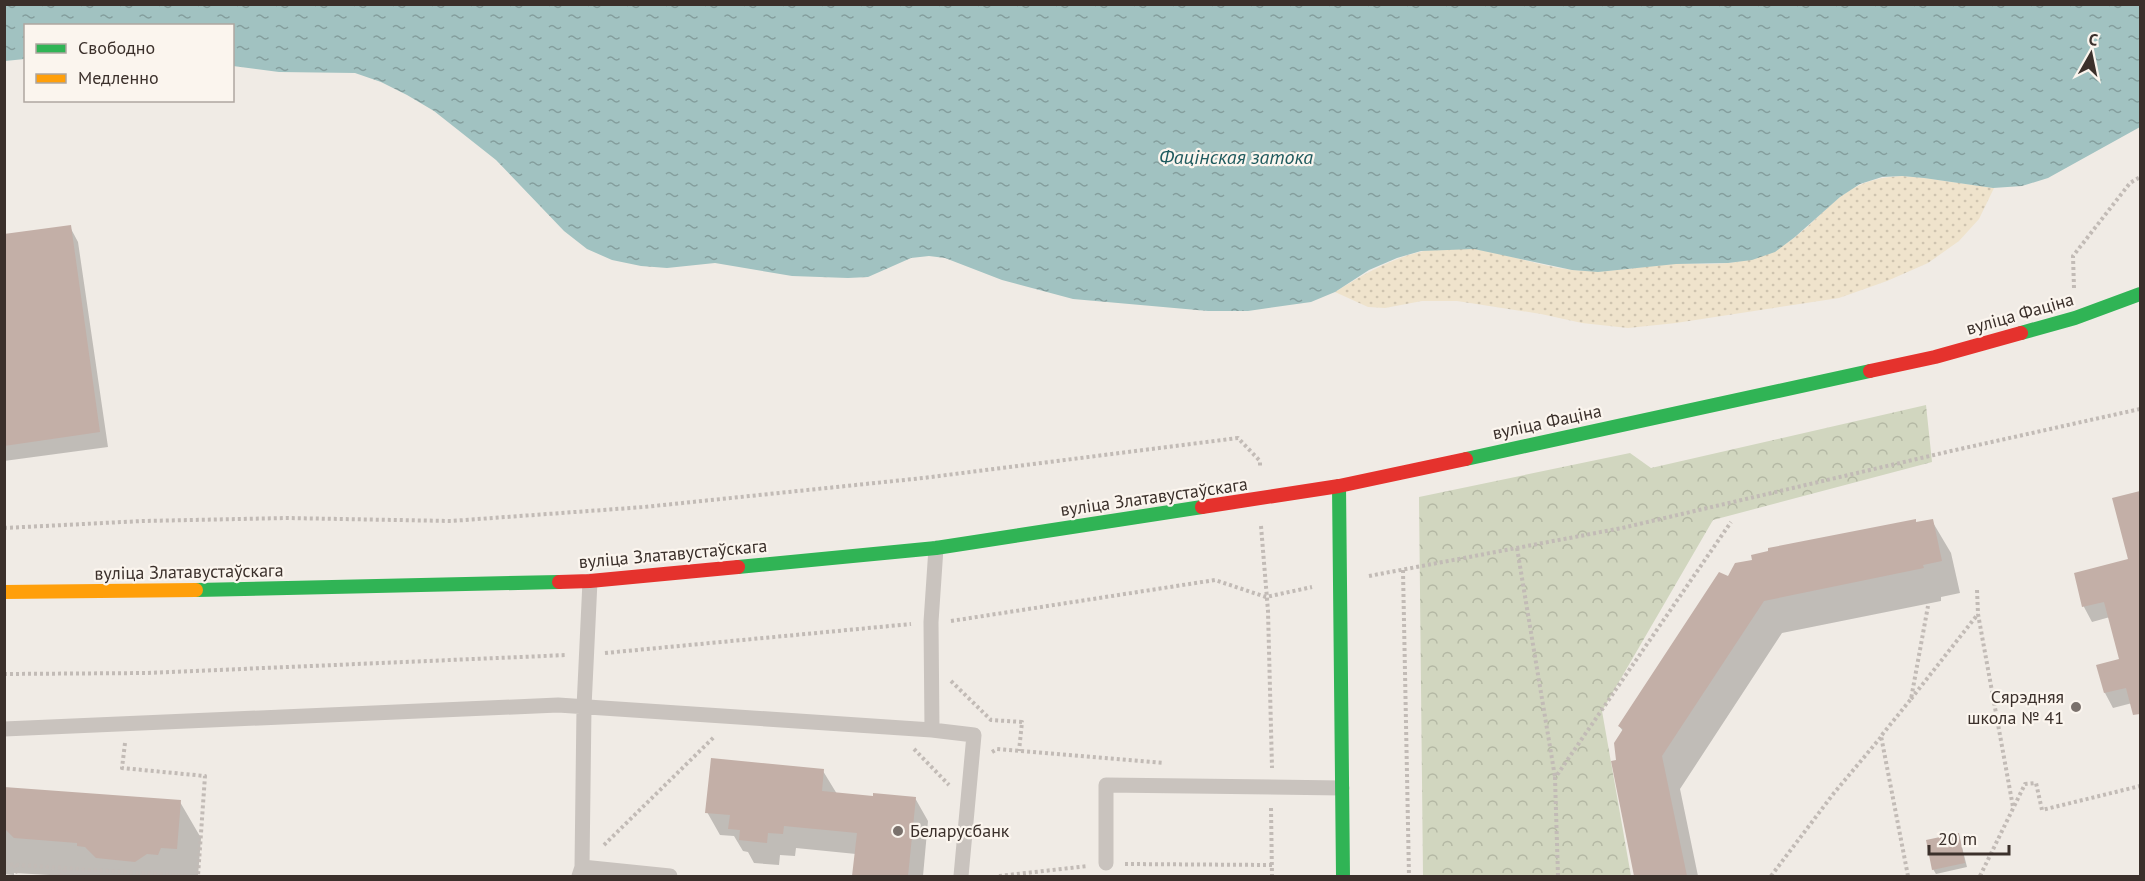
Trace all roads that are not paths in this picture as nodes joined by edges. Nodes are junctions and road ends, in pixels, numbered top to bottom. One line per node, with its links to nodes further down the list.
1 (2140, 294): 2 (street, вуліца Фаціна)
2 (1339, 486): 3 (street, вуліца Златавустаўскага); 9 (street)
3 (936, 548): 4 (street, вуліца Златавустаўскага); 8 (lane)
4 (590, 581): 5 (street, вуліца Златавустаўскага); 6 (lane)
5 (4, 592)
6 (584, 707): 7 (lane); 8 (lane); 11 (lane)
7 (4, 729)
8 (932, 730): 13 (lane)
9 (1342, 788): 10 (lane); 14 (street)
10 (1106, 863)
11 (580, 872): 12 (lane)
12 (670, 876)
13 (961, 876)
14 (1343, 876)

